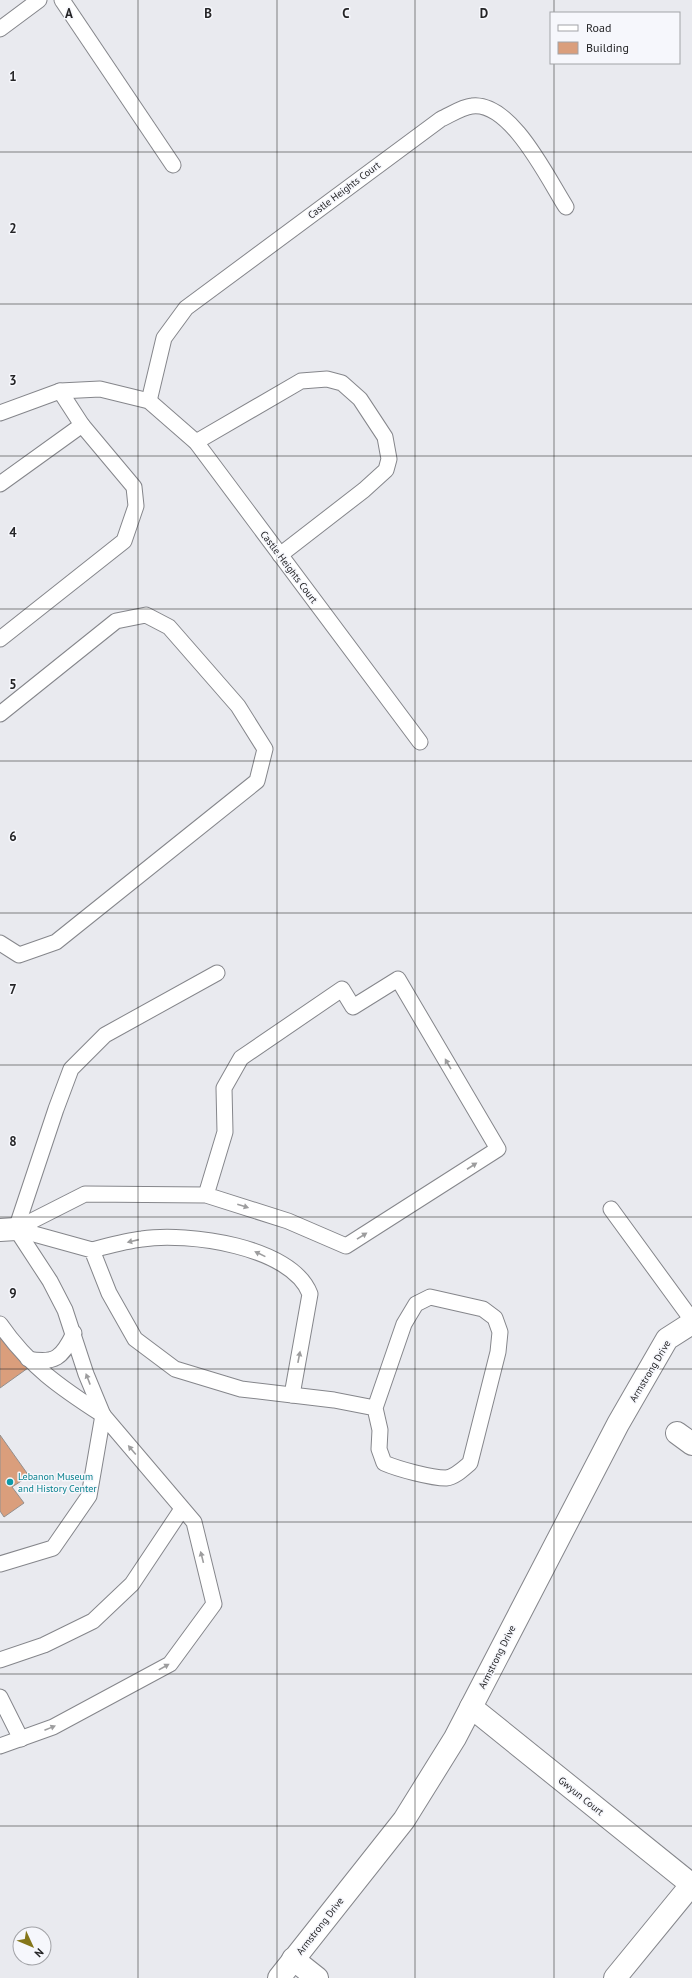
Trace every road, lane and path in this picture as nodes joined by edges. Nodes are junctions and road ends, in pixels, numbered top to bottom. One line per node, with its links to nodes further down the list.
1 (39, 0): 3 (lane)
2 (62, 0): 4 (lane)
3 (0, 29)
4 (172, 165)
5 (566, 207): 7 (lane, Castle Heights Court)
6 (60, 391): 7 (lane, Castle Heights Court); 8 (lane, Castle Heights Court); 9 (lane)
7 (149, 401): 10 (lane, Castle Heights Court)
8 (0, 413)
9 (82, 425): 11 (lane); 13 (lane)
10 (196, 442): 12 (lane, Castle Heights Court); 12 (lane)
11 (0, 484)
12 (280, 555): 15 (lane, Castle Heights Court)
13 (0, 639)
14 (0, 714): 16 (lane)
15 (420, 742)
16 (0, 943)
17 (217, 973): 20 (lane)
18 (206, 1195): 18 (lane, one-way to 18); 20 (lane)
19 (611, 1209): 22 (lane)
20 (8, 1230): 21 (lane); 24 (lane)
21 (92, 1250): 26 (lane); 26 (lane, one-way to 21)
22 (692, 1321): 33 (street, Armstrong Drive)
23 (0, 1324): 25 (lane)
24 (74, 1334): 25 (lane); 28 (lane, one-way to 24)
25 (28, 1359): 28 (lane)
26 (292, 1395): 27 (lane)
27 (375, 1408): 27 (lane)
28 (103, 1416): 29 (lane, one-way to 28); 30 (lane)
29 (182, 1509): 31 (lane); 34 (lane, one-way to 29)
30 (0, 1564)
31 (0, 1660)
32 (0, 1696): 34 (lane)
33 (471, 1707): 36 (street, Gwyun Court); 37 (street, Armstrong Drive)
34 (21, 1739): 35 (lane)
35 (0, 1746)
36 (692, 1884): 40 (street, Gwyun Court)
37 (294, 1959): 38 (street, Armstrong Drive); 39 (street)
38 (279, 1978)
39 (317, 1978)
40 (615, 1978)

